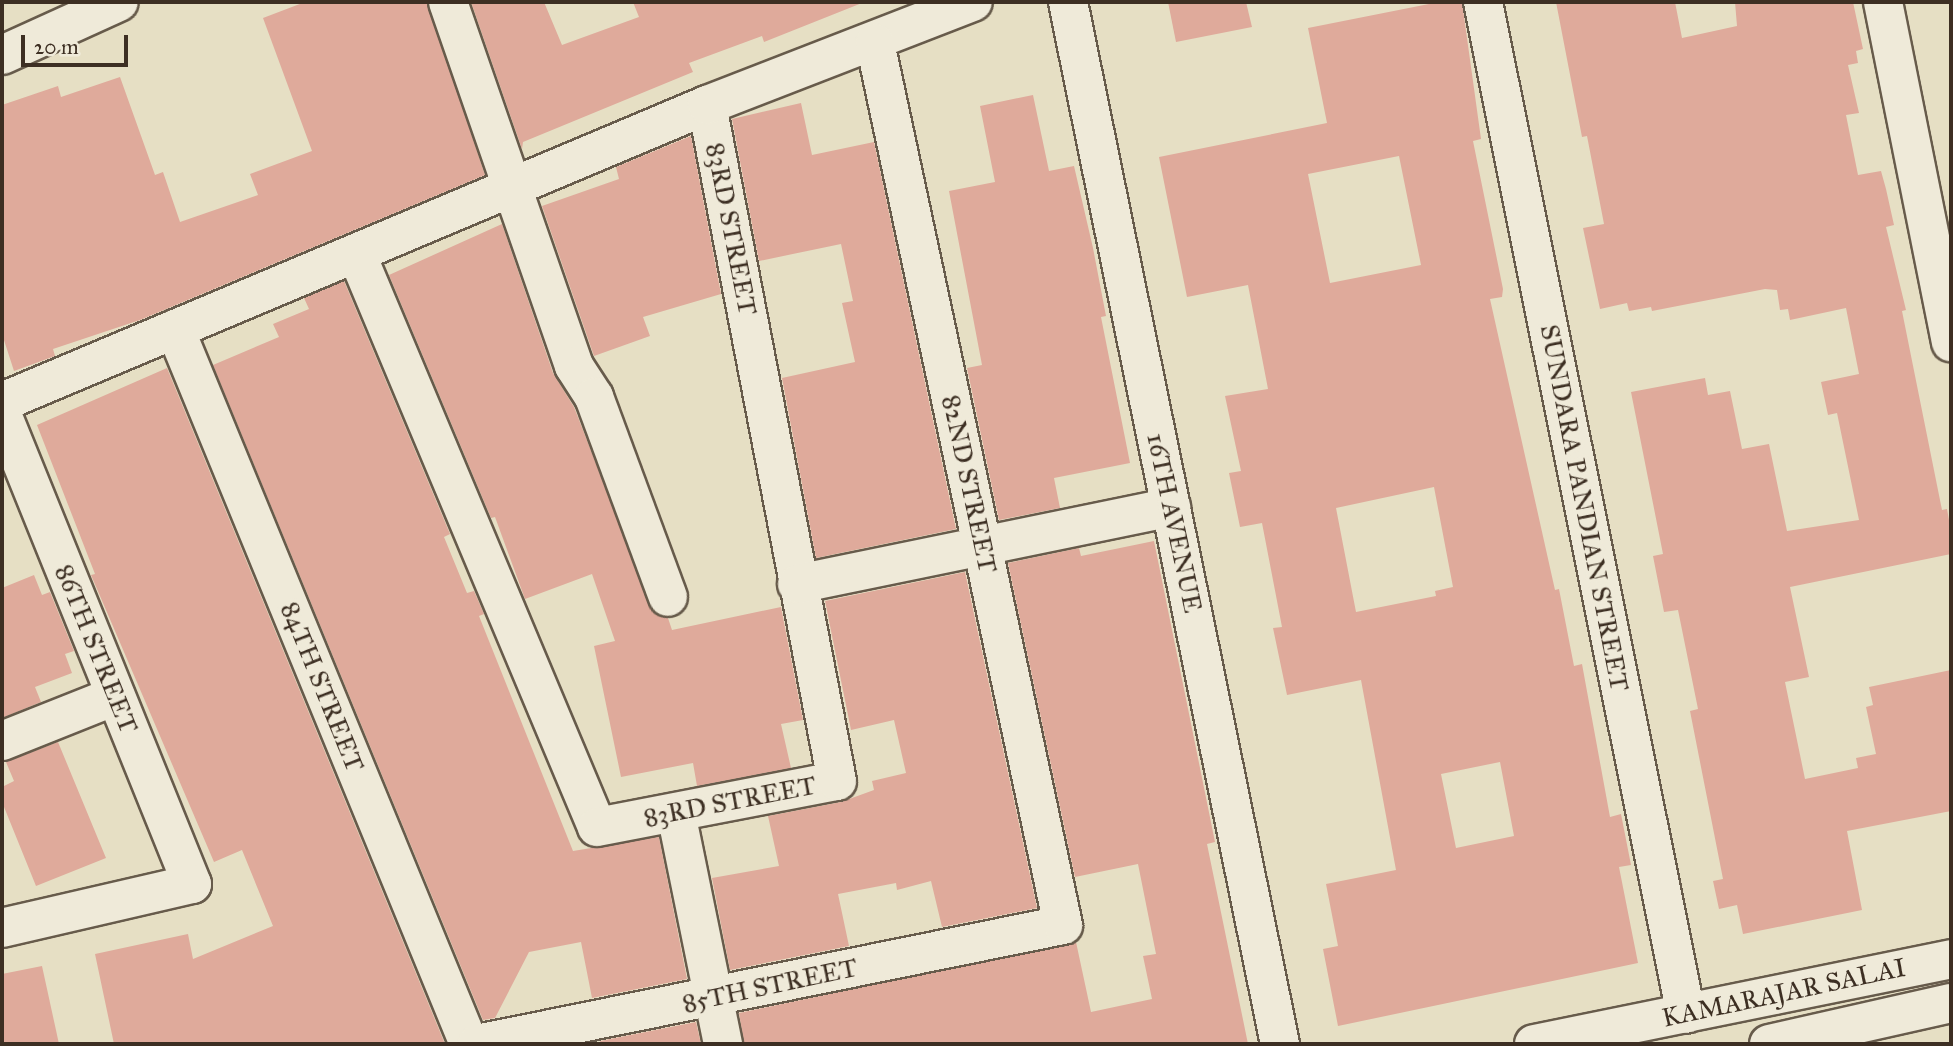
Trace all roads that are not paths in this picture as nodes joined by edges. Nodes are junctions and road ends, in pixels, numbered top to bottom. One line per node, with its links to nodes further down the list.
1 (119, 2): 8 (street)
2 (447, 2): 10 (street)
3 (973, 2): 7 (street)
4 (1068, 2): 16 (street, 16TH AVENUE)
5 (1483, 2): 28 (street, SUNDARA PANDIAN STREET)
6 (1883, 2): 13 (street)
7 (875, 43): 9 (street); 17 (street, 82ND STREET)
8 (2, 55)
9 (708, 105): 10 (street); 18 (street, 83RD STREET)
10 (512, 191): 11 (street); 19 (street)
11 (357, 255): 12 (street); 22 (street, 83RD STREET)
12 (175, 329): 14 (street); 29 (street, 84TH STREET)
13 (1951, 342)
14 (2, 402)
15 (2, 414): 20 (street, 86TH STREET)
16 (1171, 507): 17 (street); 32 (street, 16TH AVENUE)
17 (982, 546): 18 (street); 23 (street, 82ND STREET)
18 (797, 584): 22 (street, 83RD STREET)
19 (668, 597)
20 (115, 696): 21 (street); 24 (street, 86TH STREET)
21 (2, 741)
22 (676, 813): 26 (street)
23 (1063, 925): 26 (street, 85TH STREET)
24 (2, 928)
25 (1951, 959): 28 (street, KAMARAJAR SALAI)
26 (714, 997): 30 (street, 85TH STREET); 31 (street)
27 (1951, 1003): 34 (street)
28 (1686, 1014): 33 (street, KAMARAJAR SALAI)
29 (469, 1044)
30 (477, 1044)
31 (723, 1044)
32 (1280, 1044)
33 (1534, 1044)
34 (1769, 1044)

